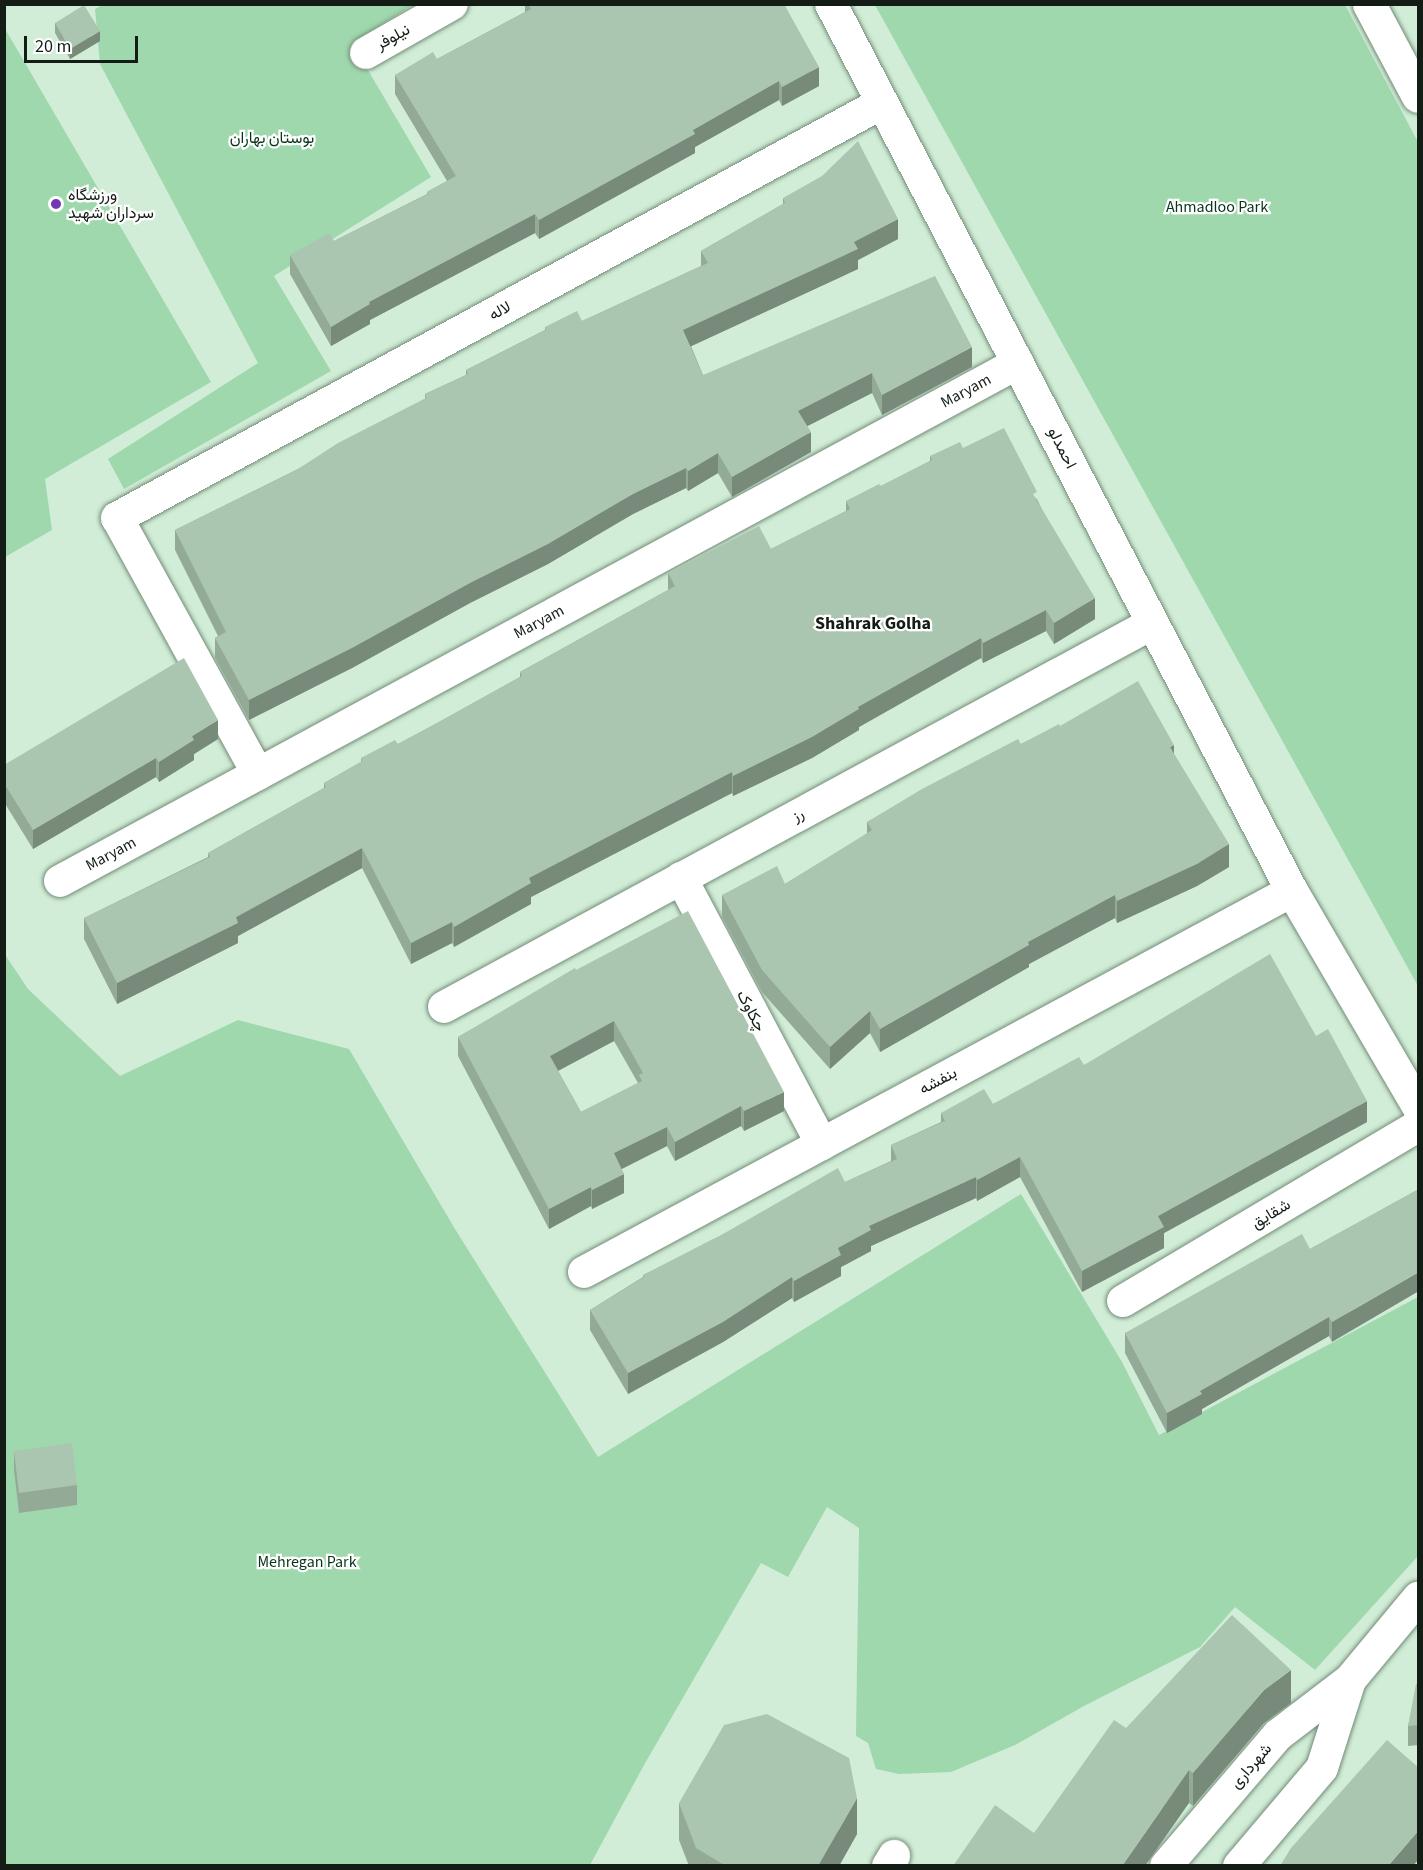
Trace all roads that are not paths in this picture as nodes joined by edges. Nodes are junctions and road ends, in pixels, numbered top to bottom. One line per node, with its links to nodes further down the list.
1 (452, 4): 4 (street, نیلوفر)
2 (831, 4): 6 (street, احمدلو)
3 (1369, 4): 5 (main road)
4 (366, 53)
5 (1419, 96)
6 (882, 103): 7 (street, احمدلو); 9 (street, لاله)
7 (1018, 363): 8 (street, احمدلو); 9 (street, Maryam)
8 (1153, 623): 10 (street, رز); 12 (street, احمدلو)
9 (258, 774): 11 (street, Maryam)
10 (681, 878): 13 (street, رز); 16 (street, چکاوک)
11 (60, 881)
12 (1292, 891): 14 (street, احمدلو); 16 (street, بنفشه)
13 (444, 1007)
14 (1419, 1107)
15 (1419, 1126): 18 (street, شقایق)
16 (822, 1144): 17 (street, بنفشه)
17 (584, 1272)
18 (1123, 1301)
19 (1419, 1598): 20 (street, شهرداری)
20 (1350, 1680): 21 (street, شهرداری); 22 (street, شهرداری)
21 (1166, 1866)
22 (1239, 1866)

